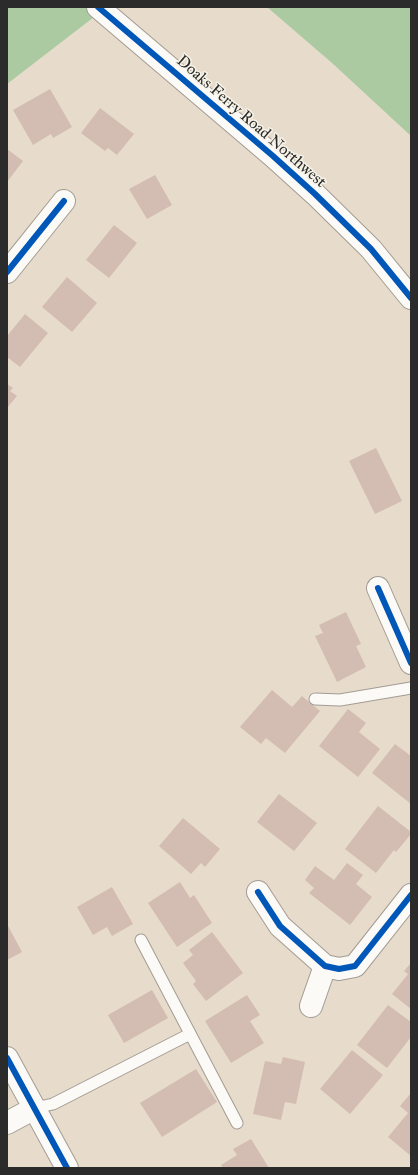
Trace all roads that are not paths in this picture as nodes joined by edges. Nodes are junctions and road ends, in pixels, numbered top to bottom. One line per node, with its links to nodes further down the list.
1 (98, 7): 4 (street, Doaks Ferry Road Northwest)
2 (64, 201): 3 (street)
3 (7, 272)
4 (411, 298)
5 (378, 588): 6 (street)
6 (411, 664)
7 (411, 688): 8 (lane)
8 (316, 699)
9 (258, 892): 12 (street)
10 (411, 895): 12 (street)
11 (141, 940): 14 (lane)
12 (325, 966): 13 (street)
13 (311, 1006)
14 (190, 1034): 16 (lane); 18 (lane)
15 (7, 1058): 16 (street)
16 (35, 1108): 17 (street); 19 (street)
17 (7, 1123)
18 (237, 1123)
19 (67, 1168)

